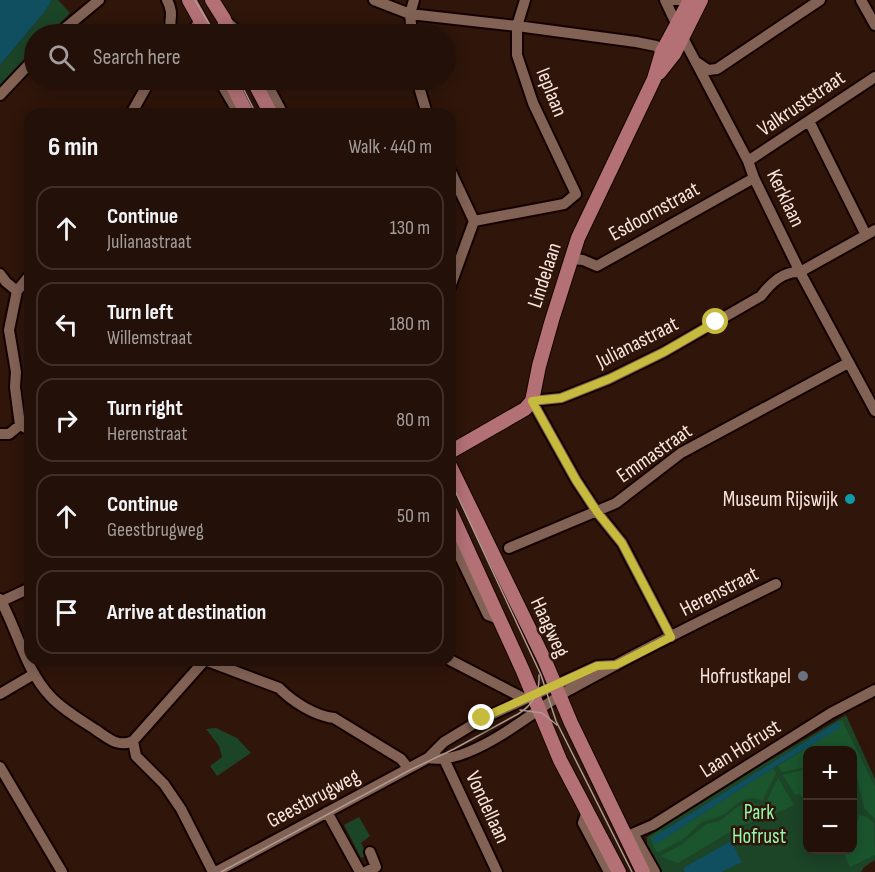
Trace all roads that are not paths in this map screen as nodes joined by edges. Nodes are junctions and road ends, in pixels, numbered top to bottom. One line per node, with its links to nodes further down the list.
1 (99, 0): 18 (street)
2 (167, 0): 19 (street)
3 (189, 0): 17 (main road)
4 (374, 0): 15 (street)
5 (414, 0): 15 (street)
6 (525, 0): 27 (street, Ieplaan)
7 (665, 0): 25 (street, Kerklaan)
8 (671, 0): 9 (street)
9 (682, 0)
10 (690, 0): 25 (main road, Lindelaan)
11 (701, 0): 28 (main road, Lindelaan)
12 (820, 0): 30 (street)
13 (861, 0): 26 (street)
14 (214, 1): 16 (main road)
15 (410, 14): 24 (street); 27 (street)
16 (224, 19): 22 (main road); 23 (street)
17 (200, 20): 20 (street); 21 (main road)
18 (70, 24)
19 (170, 24)
20 (197, 24)
21 (202, 24)
22 (226, 24)
23 (229, 24)
24 (411, 24)
25 (676, 24): 28 (street, Kerklaan); 29 (main road, Lindelaan)
26 (875, 25)
27 (517, 26): 29 (street); 51 (street, Ieplaan)
28 (682, 38): 30 (street, Kerklaan); 33 (main road, Lindelaan)
29 (662, 52): 33 (main road, Lindelaan)
30 (698, 63): 48 (street, Kerklaan)
31 (24, 70): 40 (street)
32 (875, 77): 47 (street, Valkruststraat)
33 (654, 79): 52 (main road, Lindelaan)
34 (144, 90): 41 (street)
35 (225, 90): 42 (street)
36 (235, 90): 43 (main road)
37 (258, 90): 44 (main road)
38 (270, 90): 45 (street)
39 (420, 90): 46 (street)
40 (0, 95)
41 (134, 108)
42 (235, 108)
43 (244, 108)
44 (268, 108)
45 (280, 108)
46 (425, 108)
47 (809, 121): 48 (street, Valkruststraat); 54 (street)
48 (748, 161): 49 (street, Kerklaan)
49 (754, 178): 55 (street, Esdoornstraat); 57 (street, Kerklaan)
50 (456, 183): 53 (street)
51 (576, 194): 52 (street); 53 (street)
52 (594, 202): 55 (main road, Lindelaan)
53 (474, 221): 56 (street)
54 (870, 232): 57 (street, Julianastraat)
55 (572, 259): 62 (main road, Lindelaan)
56 (456, 270)
57 (800, 272): 61 (street, Kerklaan); 62 (street, Julianastraat)
58 (0, 274): 60 (street)
59 (24, 282): 60 (street)
60 (17, 291): 64 (street)
61 (848, 363): 63 (street, Kerklaan); 69 (street, Emmastraat)
62 (532, 401): 67 (main road); 69 (street)
63 (875, 411)
64 (24, 423)
65 (24, 427): 66 (street)
66 (0, 434)
67 (456, 449)
68 (456, 479): 84 (main road, Haagweg)
69 (597, 512): 72 (street, Emmastraat); 77 (street)
70 (456, 524): 76 (main road, Haagweg)
71 (456, 548): 76 (street, Haagweg)
72 (509, 548)
73 (776, 584): 77 (street, Herenstraat)
74 (24, 591): 75 (street)
75 (0, 601): 78 (street)
76 (499, 619): 87 (main road, Haagweg)
77 (671, 637): 84 (street, Herenstraat)
78 (24, 653)
79 (456, 663): 87 (street)
80 (30, 666): 83 (street)
81 (200, 666): 89 (street)
82 (221, 666): 93 (street)
83 (34, 674): 86 (street); 89 (street)
84 (557, 691): 87 (street, Geestbrugweg); 88 (street); 96 (main road, Haagweg)
85 (875, 691): 96 (street, Laan Hofrust)
86 (0, 694)
87 (529, 697): 88 (main road, Haagweg); 90 (street, Geestbrugweg)
88 (538, 710): 91 (street); 94 (main road, Haagweg)
89 (133, 741): 99 (street)
90 (428, 758): 91 (street); 93 (street, Geestbrugweg)
91 (444, 759): 102 (street, Vondellaan)
92 (0, 766): 98 (street)
93 (408, 768): 95 (street, Geestbrugweg)
94 (587, 811): 103 (street, Haagweg); 104 (main road, Haagweg)
95 (327, 812): 99 (street, Geestbrugweg); 100 (street)
96 (629, 836): 105 (main road, Haagweg); 106 (street, Haagweg)
97 (370, 852): 101 (street)
98 (62, 872)
99 (214, 872)
100 (360, 872)
101 (365, 872)
102 (497, 872)
103 (609, 872)
104 (619, 872)
105 (643, 872)
106 (655, 872)

